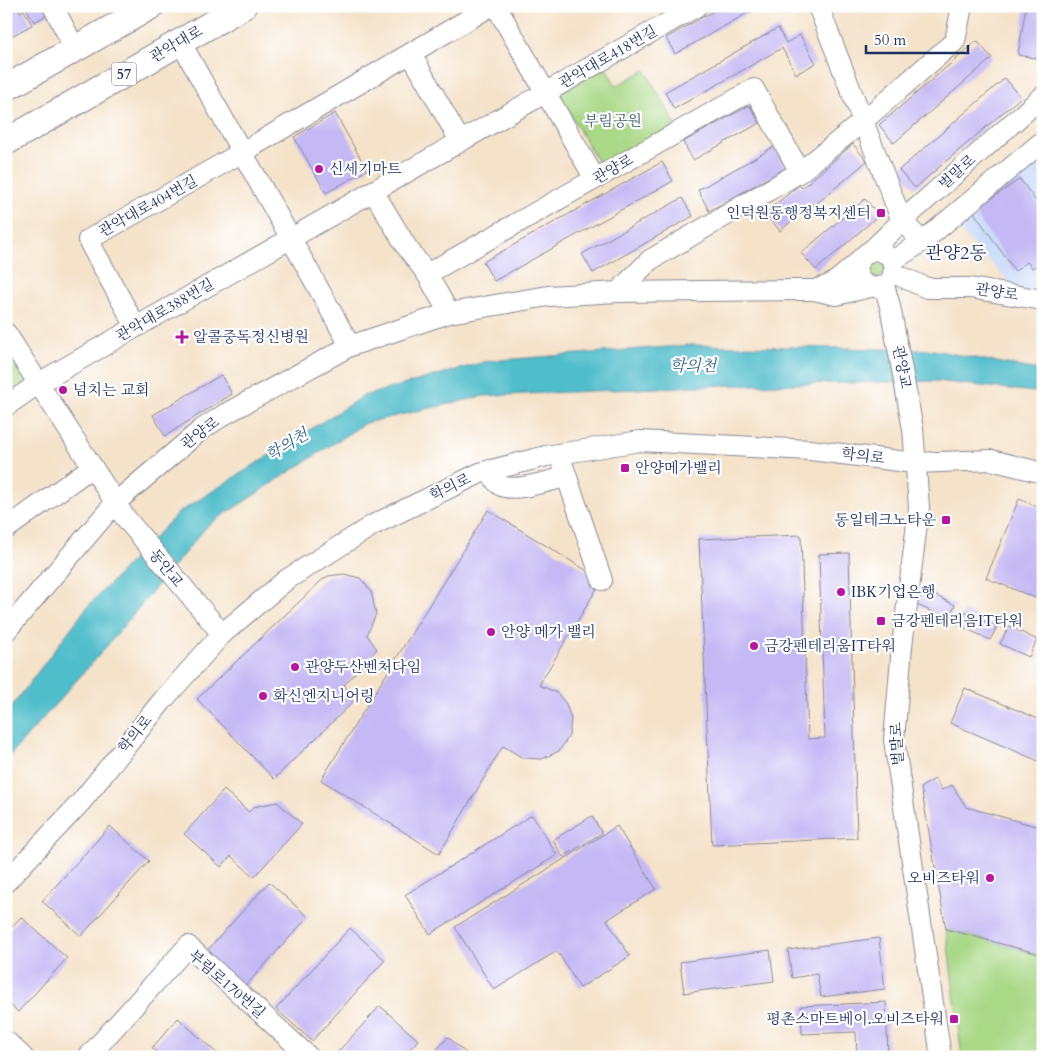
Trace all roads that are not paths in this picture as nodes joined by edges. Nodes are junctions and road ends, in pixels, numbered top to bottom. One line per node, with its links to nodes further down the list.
1 (54, 6): 10 (street)
2 (151, 6): 10 (main road)
3 (243, 6): 9 (main road, 관악대로 / 57)
4 (491, 6): 11 (street, 관악대로404번길)
5 (496, 6): 13 (street, 관악대로418번길)
6 (697, 6): 13 (street, 관악대로418번길)
7 (818, 6): 15 (street)
8 (962, 6): 15 (street)
9 (180, 41): 18 (main road, 관악대로 / 57); 19 (street)
10 (75, 49): 12 (main road)
11 (411, 54): 16 (street); 19 (street, 관악대로404번길)
12 (6, 88)
13 (546, 93): 16 (street); 21 (street, 관악대로418번길)
14 (1043, 96): 23 (street, 벌말로)
15 (862, 122): 20 (street); 23 (street)
16 (460, 141): 22 (street)
17 (1043, 141): 25 (street, 벌말로)
18 (6, 142)
19 (241, 153): 24 (street); 33 (street, 관악대로404번길)
20 (800, 172): 21 (street, 관양로); 30 (street)
21 (595, 179): 27 (street, 관양로)
22 (373, 191): 24 (street); 27 (street)
23 (902, 221): 25 (street); 26 (street, 벌말로)
24 (292, 238): 33 (street, 관악대로388번길); 35 (street)
25 (922, 242): 28 (street, 벌말로)
26 (864, 257): 28 (street); 28 (street); 29 (street, 벌말로)
27 (427, 274): 32 (street)
28 (885, 277): 29 (street, 관양로); 31 (street, 관양로); 38 (street, 관양교)
29 (814, 290): 30 (street, 관양로)
30 (618, 292): 32 (street, 관양로)
31 (1043, 300)
32 (448, 312): 35 (street, 관양로)
33 (136, 327): 36 (street, 관악대로388번길)
34 (6, 332): 36 (street)
35 (350, 346): 45 (street, 관양로)
36 (39, 383): 37 (street, 관악대로388번길); 41 (street)
37 (6, 406)
38 (913, 429): 40 (street, 벌말로)
39 (559, 454): 40 (street, 학의로); 42 (street, 학의로); 44 (street)
40 (915, 463): 43 (street, 학의로); 55 (street, 벌말로)
41 (92, 467): 45 (street); 46 (street)
42 (490, 470): 44 (street); 48 (street, 학의로)
43 (1043, 473)
44 (567, 477): 47 (street)
45 (119, 509): 48 (street, 동안교); 49 (street, 관양로)
46 (6, 529)
47 (602, 580)
48 (216, 627): 50 (street, 학의로)
49 (6, 631)
50 (6, 882)
51 (6, 1040): 52 (street)
52 (24, 1057)
53 (88, 1057): 54 (street, 부림로170번길)
54 (309, 1057)
55 (941, 1057)

